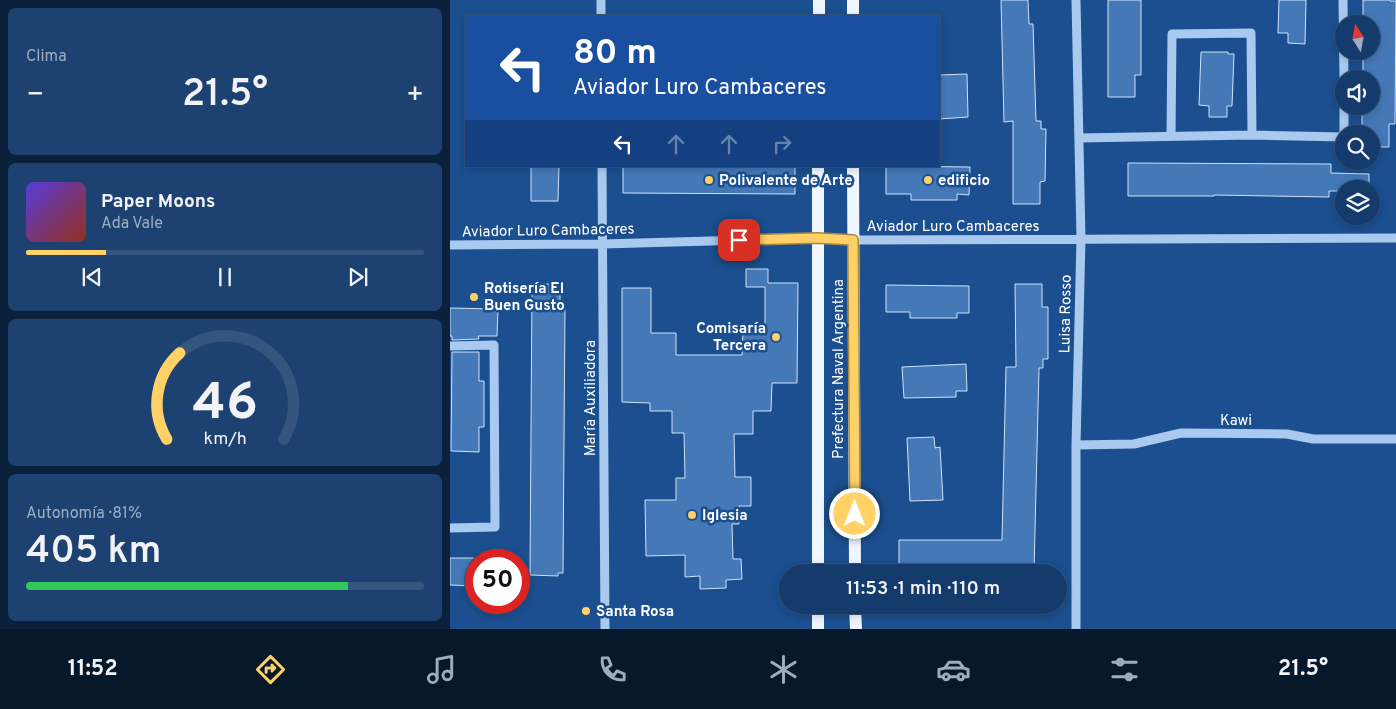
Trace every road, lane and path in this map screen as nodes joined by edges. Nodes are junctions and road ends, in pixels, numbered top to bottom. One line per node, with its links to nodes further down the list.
1 (601, 0): 6 (street)
2 (819, 0): 7 (main road)
3 (853, 0): 8 (main road)
4 (1076, 0): 13 (street, Luisa Rosso)
5 (1343, 0): 9 (street)
6 (601, 15)
7 (819, 15)
8 (853, 15)
9 (1344, 70)
10 (1252, 135): 11 (street); 12 (street); 12 (street)
11 (1335, 135)
12 (1171, 136): 13 (street)
13 (1079, 138): 19 (street, Luisa Rosso)
14 (602, 167): 21 (street, María Auxiliadora)
15 (818, 167): 17 (main road, Prefectura Naval Argentina)
16 (853, 167): 20 (main road, Prefectura Naval Argentina)
17 (817, 238): 20 (street, Aviador Luro Cambaceres); 21 (street, Aviador Luro Cambaceres); 27 (main road, Prefectura Naval Argentina)
18 (1396, 238): 19 (street, Aviador Luro Cambaceres)
19 (1081, 239): 20 (street, Aviador Luro Cambaceres); 25 (street, Luisa Rosso)
20 (853, 240): 28 (main road, Prefectura Naval Argentina)
21 (602, 244): 22 (street, Aviador Luro Cambaceres); 31 (street, María Auxiliadora)
22 (450, 245)
23 (450, 346): 26 (street)
24 (1396, 439): 25 (street, Kawi)
25 (1076, 445): 34 (street, Luisa Rosso)
26 (450, 528)
27 (818, 564)
28 (855, 564)
29 (818, 614): 32 (main road)
30 (856, 614): 33 (main road)
31 (605, 629)
32 (818, 629)
33 (856, 629)
34 (1076, 629)

